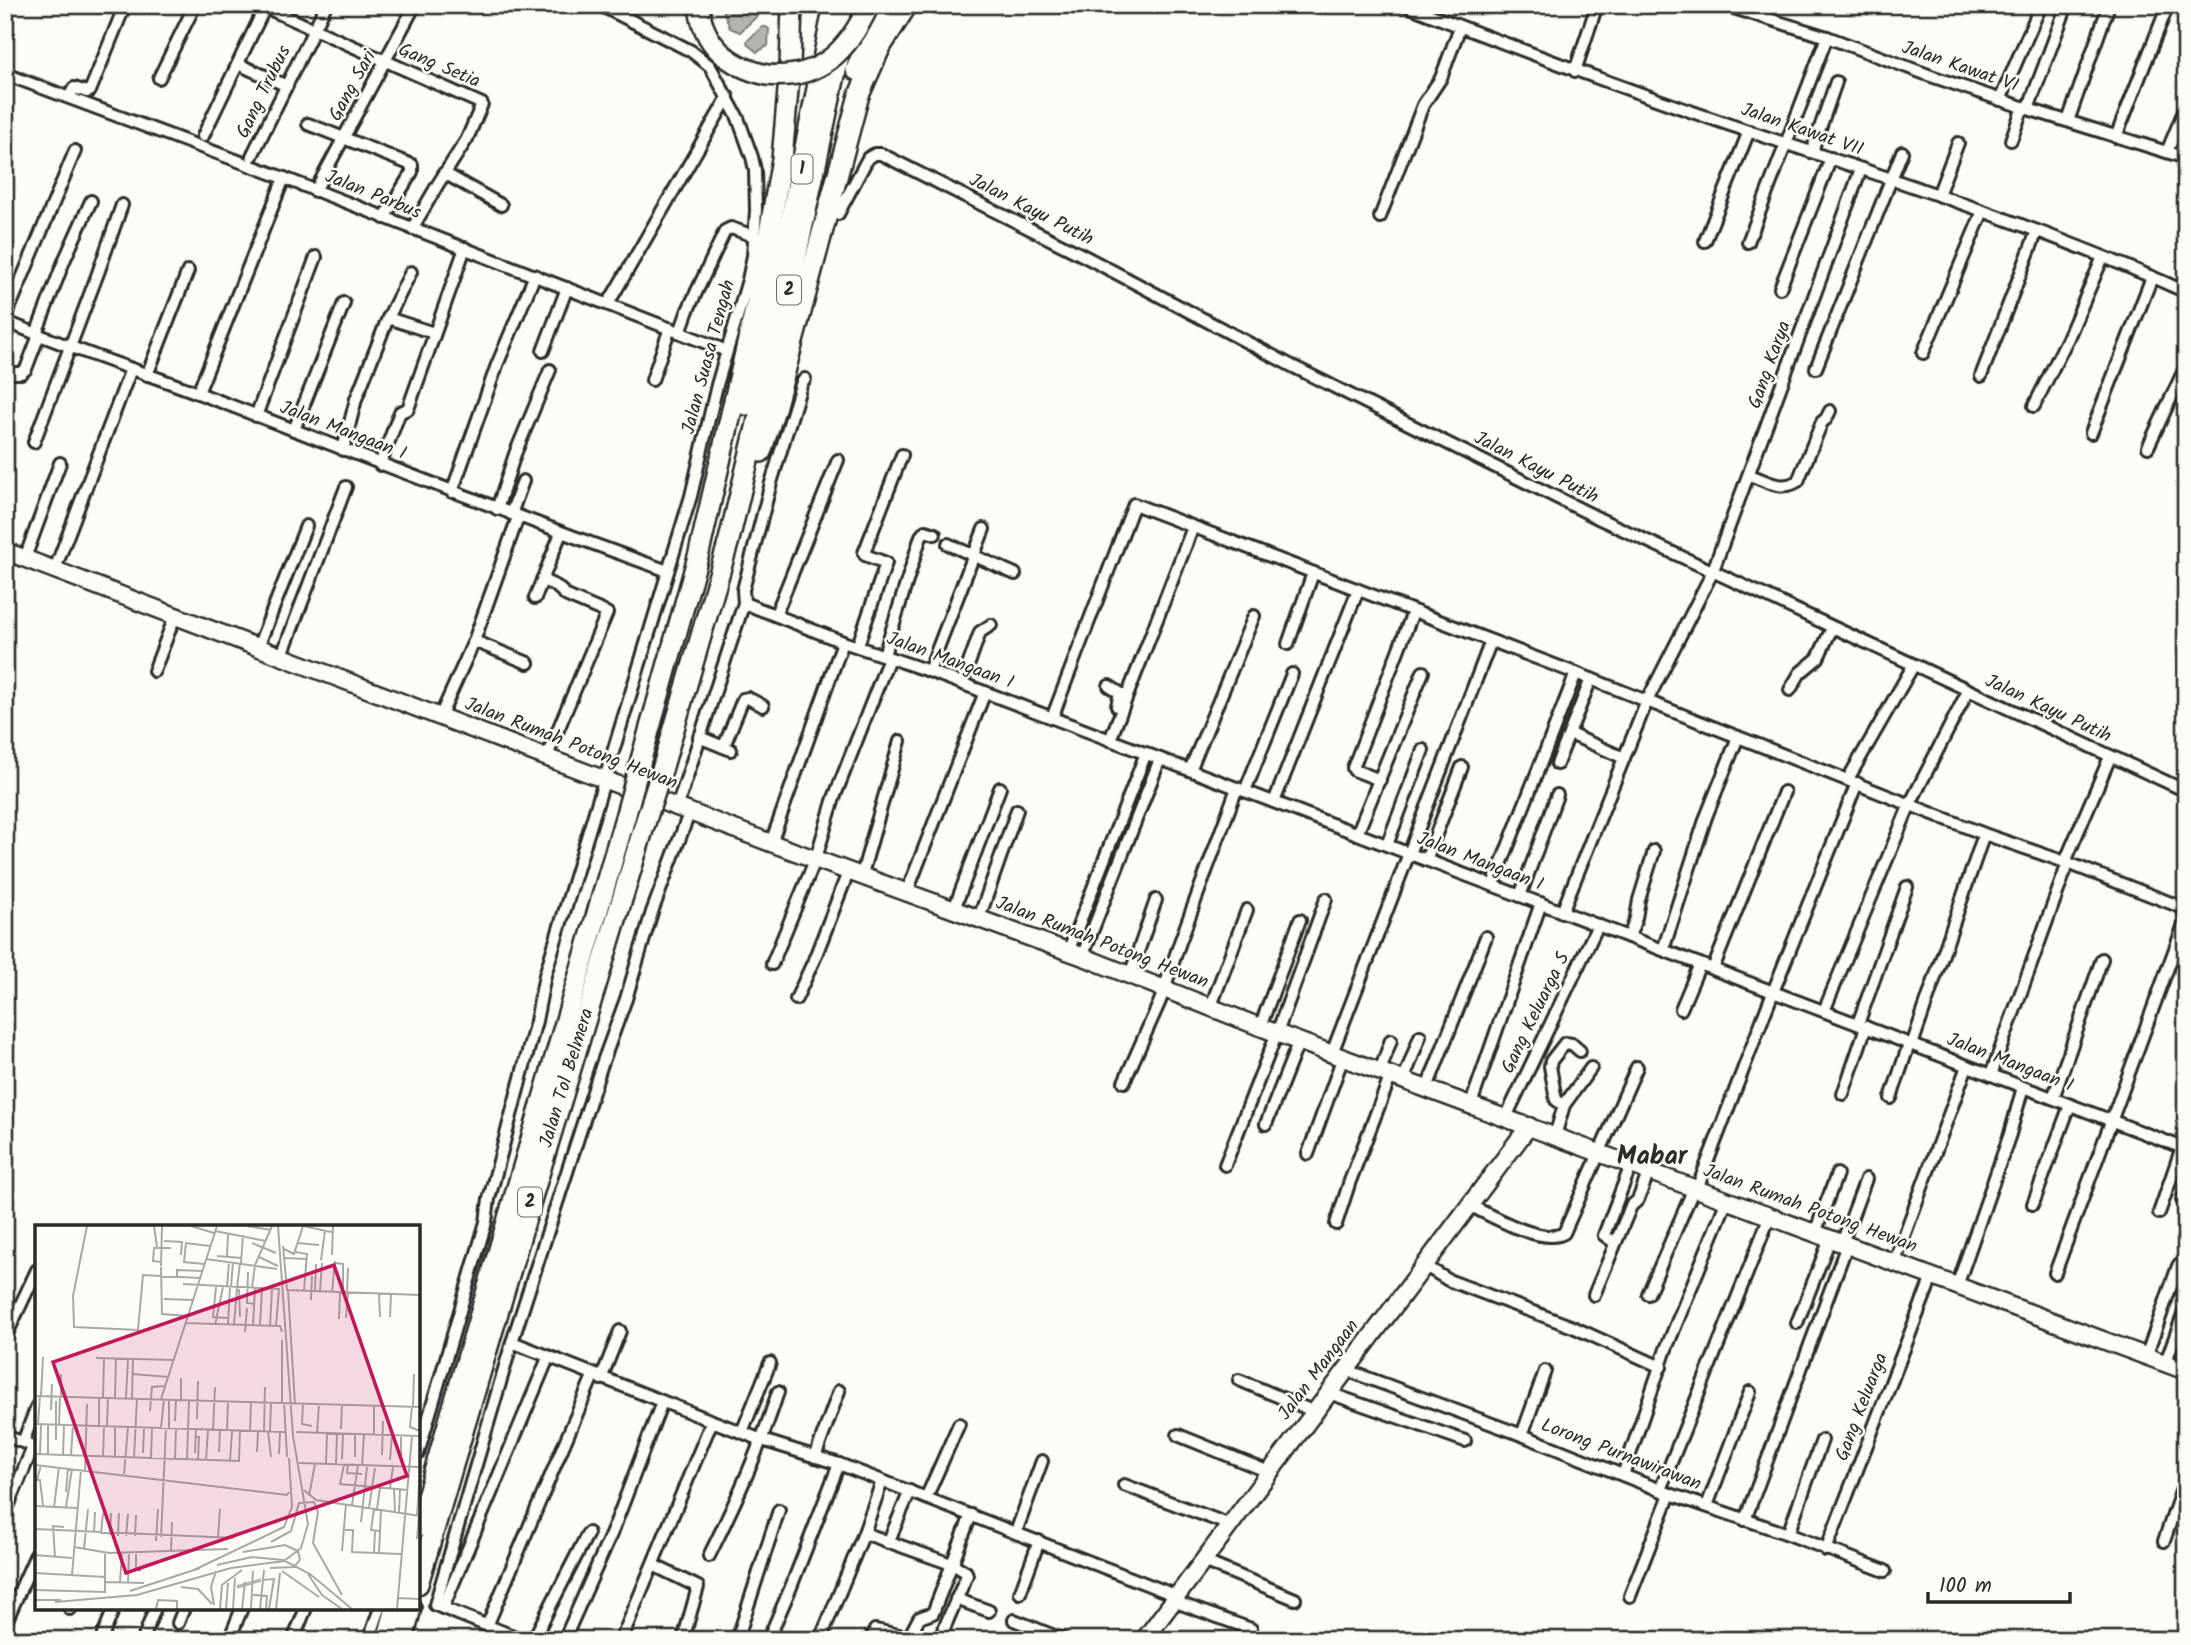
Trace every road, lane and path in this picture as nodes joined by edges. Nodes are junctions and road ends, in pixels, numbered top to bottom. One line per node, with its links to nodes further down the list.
1 (125, 5): 31 (street)
2 (195, 5): 28 (street)
3 (326, 5): 22 (street, Gang Trubus)
4 (415, 5): 24 (street, Gang Sari)
5 (600, 5): 32 (street, Jalan Suasa Tengah)
6 (699, 5): 10 (highway, bridge)
7 (792, 5): 128 (highway)
8 (834, 5): 86 (highway, 1)
9 (850, 5): 133 (highway, 2)
10 (869, 5)
11 (887, 5): 84 (highway)
12 (907, 5): 84 (highway)
13 (1405, 5): 21 (street, Jalan Kawat VII)
14 (1597, 5): 26 (street)
15 (1724, 5): 23 (street, Jalan Kawat VI)
16 (2041, 5): 33 (street)
17 (2067, 5): 35 (street)
18 (2109, 5): 36 (street)
19 (2168, 5): 40 (street)
20 (264, 6): 22 (street, Gang Setia); 25 (street)
21 (1460, 27): 26 (street, Jalan Kawat VII); 64 (street)
22 (314, 30): 24 (street, Gang Setia); 30 (street, Gang Trubus)
23 (1827, 37): 33 (street, Jalan Kawat VI); 43 (street)
24 (386, 63): 41 (street, Gang Sari); 53 (street, Gang Setia)
25 (238, 64): 30 (street); 39 (street)
26 (1575, 71): 38 (street, Jalan Kawat VII)
27 (5, 74): 31 (street, Jalan Parbus)
28 (159, 78)
29 (1836, 82): 46 (street)
30 (287, 86): 49 (street, Gang Trubus)
31 (69, 97): 54 (street, Jalan Parbus)
32 (729, 97): 67 (street, Jalan Suasa Tengah); 81 (street)
33 (2000, 100): 35 (street, Jalan Kawat VI)
34 (2186, 106): 48 (street)
35 (2025, 108): 36 (street, Jalan Kawat VI); 42 (street)
36 (2067, 121): 40 (street, Jalan Kawat VI)
37 (308, 124): 41 (street)
38 (1749, 131): 43 (street, Jalan Kawat VII); 68 (street)
39 (203, 136)
40 (2116, 138): 48 (street, Jalan Kawat VI)
41 (344, 139): 56 (street, Gang Sari); 63 (street)
42 (2011, 140)
43 (1786, 143): 46 (street, Jalan Kawat VII); 69 (street)
44 (1958, 143): 57 (street)
45 (75, 151): 83 (street)
46 (1812, 151): 50 (street, Jalan Kawat VII)
47 (1902, 152): 55 (street)
48 (2167, 152): 51 (street, Jalan Kawat VI)
49 (252, 156)
50 (1831, 158): 52 (street, Jalan Kawat VII); 78 (street)
51 (2186, 158)
52 (1861, 169): 55 (street, Jalan Kawat VII); 115 (street, Gang Karya)
53 (444, 173): 60 (street); 65 (street, Gang Setia)
54 (284, 178): 56 (street, Jalan Parbus); 102 (street)
55 (1891, 179): 57 (street, Jalan Kawat VII); 94 (street)
56 (317, 187): 63 (street, Jalan Parbus)
57 (1938, 195): 61 (street, Jalan Kawat VII)
58 (91, 201): 88 (street)
59 (122, 205): 89 (street)
60 (501, 205)
61 (1983, 211): 66 (street, Jalan Kawat VII); 92 (street)
62 (838, 214): 135 (street, Jalan Kayu Putih)
63 (385, 216): 65 (street, Jalan Parbus)
64 (1380, 217)
65 (413, 226): 70 (street, Jalan Parbus)
66 (2037, 231): 72 (street, Jalan Kawat VII); 99 (street)
67 (754, 236): 85 (street); 91 (street, Jalan Suasa Tengah)
68 (1705, 241)
69 (1748, 242)
70 (465, 248): 75 (street, Jalan Parbus); 87 (street)
71 (316, 257): 105 (street)
72 (2102, 257): 76 (street, Jalan Kawat VII); 103 (street)
73 (188, 271): 98 (street)
74 (411, 272): 82 (street)
75 (535, 275): 77 (street, Jalan Parbus); 118 (street)
76 (2152, 277): 79 (street, Jalan Kawat VII); 107 (street)
77 (567, 288): 81 (street, Jalan Parbus); 90 (street)
78 (1780, 288)
79 (2186, 292)
80 (344, 303): 106 (street)
81 (608, 304): 85 (street, Jalan Parbus)
82 (388, 318): 87 (street); 110 (street)
83 (5, 320): 88 (street, Jalan Mangaan I)
84 (797, 328): 133 (highway)
85 (675, 330): 91 (street, Jalan Parbus); 101 (street)
86 (765, 332): 128 (highway, 2)
87 (434, 333): 114 (street)
88 (37, 334): 89 (street, Jalan Mangaan I); 97 (street)
89 (71, 347): 95 (street, Jalan Mangaan I); 108 (street)
90 (543, 351)
91 (727, 351): 132 (street, Jalan Suasa Tengah)
92 (1923, 353)
93 (2186, 366): 109 (street)
94 (1816, 368)
95 (131, 369): 98 (street, Jalan Mangaan I); 131 (street)
96 (550, 370): 119 (street)
97 (12, 373)
98 (147, 375): 102 (street, Jalan Mangaan I)
99 (1981, 376)
100 (805, 379): 140 (street)
101 (652, 380)
102 (198, 393): 105 (street, Jalan Mangaan I)
103 (2034, 406)
104 (1830, 411): 115 (street)
105 (256, 416): 106 (street, Jalan Mangaan I)
106 (294, 430): 110 (street, Jalan Mangaan I)
107 (2091, 433)
108 (34, 442)
109 (2148, 447)
110 (343, 450): 114 (street, Jalan Mangaan I)
111 (901, 455): 151 (street)
112 (838, 460): 142 (street)
113 (60, 463): 130 (street)
114 (380, 465): 118 (street, Jalan Mangaan I)
115 (1749, 475): 135 (street, Gang Karya)
116 (523, 481): 120 (street)
117 (346, 487): 153 (street)
118 (452, 492): 119 (street, Jalan Mangaan I)
119 (497, 509): 120 (street, Jalan Mangaan I)
120 (514, 515): 124 (street, Jalan Mangaan I); 147 (street)
121 (306, 526): 152 (street)
122 (1193, 527): 134 (street); 171 (street); 176 (street)
123 (984, 529): 129 (street)
124 (561, 533): 132 (street, Jalan Mangaan I); 137 (street)
125 (934, 534): 154 (street)
126 (948, 544): 129 (street)
127 (5, 551): 130 (street, Jalan Rumah Potong Hewan)
128 (699, 553): 343 (highway, Jalan Tol Belmera / 2, bridge)
129 (974, 556): 136 (street); 158 (street)
130 (25, 558): 131 (street, Jalan Rumah Potong Hewan)
131 (55, 569): 143 (street, Jalan Rumah Potong Hewan)
132 (668, 571): 187 (street, Jalan Suasa Tengah)
133 (721, 573): 360 (highway, Jalan Tol Belmera / 2, bridge)
134 (1313, 573): 138 (street); 150 (street)
135 (1712, 573): 146 (street, Jalan Kayu Putih); 168 (street, Gang Karya)
136 (1015, 574)
137 (542, 580): 139 (street); 180 (street)
138 (1358, 590): 141 (street); 195 (street)
139 (535, 598)
140 (744, 603): 142 (street, Jalan Mangaan I); 173 (street)
141 (1413, 612): 148 (street); 188 (street)
142 (776, 614): 149 (street, Jalan Mangaan I)
143 (175, 616): 152 (street, Jalan Rumah Potong Hewan); 157 (street)
144 (1254, 616): 186 (street)
145 (990, 625): 163 (street)
146 (1832, 628): 156 (street, Jalan Kayu Putih); 165 (street)
147 (474, 641): 155 (street); 170 (street)
148 (1491, 641): 160 (street); 204 (street)
149 (843, 642): 151 (street, Jalan Mangaan I); 201 (street)
150 (1288, 643)
151 (858, 645): 154 (street, Jalan Mangaan I)
152 (258, 647): 153 (street, Jalan Rumah Potong Hewan)
153 (282, 655): 170 (street, Jalan Rumah Potong Hewan)
154 (886, 656): 158 (street, Jalan Mangaan I); 205 (street)
155 (528, 663)
156 (1913, 666): 166 (street, Jalan Kayu Putih); 189 (street)
157 (154, 671)
158 (929, 671): 163 (street, Jalan Mangaan I)
159 (1423, 672): 188 (street)
160 (1576, 673): 162 (street); 172 (street)
161 (1292, 674): 191 (street)
162 (1591, 679): 168 (street); 174 (street)
163 (962, 683): 167 (street, Jalan Mangaan I)
164 (1109, 686): 176 (street)
165 (1790, 690)
166 (1968, 691): 181 (street, Jalan Kayu Putih); 196 (street)
167 (985, 692): 171 (street, Jalan Mangaan I); 211 (street)
168 (1647, 701): 175 (street); 182 (street, Gang Karya)
169 (763, 706): 173 (street)
170 (440, 717): 180 (street, Jalan Rumah Potong Hewan)
171 (1052, 718): 176 (street, Jalan Mangaan I)
172 (1552, 734): 174 (street); 209 (street)
173 (699, 737): 197 (street)
174 (1568, 737): 182 (street); 184 (street)
175 (1738, 737): 189 (street); 226 (street)
176 (1108, 739): 179 (street, Jalan Mangaan I)
177 (900, 741): 208 (street)
178 (1423, 750): 202 (street)
179 (1146, 753): 183 (street, Jalan Mangaan I); 227 (street)
180 (547, 756): 187 (street, Jalan Rumah Potong Hewan)
181 (2110, 757): 192 (street, Jalan Kayu Putih); 207 (street)
182 (1624, 758): 219 (street, Gang Karya)
183 (1160, 759): 186 (street, Jalan Mangaan I); 227 (street)
184 (1557, 764)
185 (1462, 767): 206 (street)
186 (1191, 770): 191 (street, Jalan Mangaan I)
187 (603, 779): 197 (street, Jalan Rumah Potong Hewan); 327 (street, Jalan Suasa Tengah)
188 (1380, 780): 199 (street)
189 (1852, 781): 196 (street); 236 (street)
190 (1000, 788): 216 (street)
191 (1241, 790): 195 (street, Jalan Mangaan I); 235 (street)
192 (2186, 791)
193 (1784, 792): 232 (street)
194 (1557, 795): 212 (street)
195 (1274, 802): 199 (street, Jalan Mangaan I)
196 (1910, 804): 200 (street); 240 (street)
197 (683, 809): 201 (street, Jalan Rumah Potong Hewan); 299 (street)
198 (1017, 810): 220 (street)
199 (1357, 834): 202 (street, Jalan Mangaan I)
200 (1984, 834): 207 (street); 247 (street)
201 (771, 843): 205 (street, Jalan Rumah Potong Hewan)
202 (1387, 845): 204 (street, Jalan Mangaan I)
203 (1654, 850): 225 (street)
204 (1410, 854): 206 (street, Jalan Mangaan I); 249 (street)
205 (816, 858): 208 (street, Jalan Rumah Potong Hewan); 229 (street)
206 (1426, 860): 209 (street, Jalan Mangaan I)
207 (2067, 863): 217 (street); 254 (street)
208 (855, 872): 211 (street, Jalan Rumah Potong Hewan); 237 (street)
209 (1493, 885): 212 (street, Jalan Mangaan I)
210 (1907, 887): 241 (street)
211 (907, 892): 216 (street, Jalan Rumah Potong Hewan)
212 (1520, 896): 215 (street, Jalan Mangaan I)
213 (1156, 900): 234 (street)
214 (1326, 900): 233 (street)
215 (1541, 903): 219 (street, Jalan Mangaan I); 261 (street)
216 (954, 909): 220 (street, Jalan Rumah Potong Hewan)
217 (2186, 909)
218 (1248, 910): 238 (street)
219 (1562, 912): 223 (street, Jalan Mangaan I)
220 (979, 918): 227 (street, Jalan Rumah Potong Hewan)
221 (2186, 919): 265 (street)
222 (1300, 920): 231 (street)
223 (1598, 925): 225 (street, Jalan Mangaan I); 264 (street, Gang Keluarga S)
224 (1486, 937): 257 (street)
225 (1629, 937): 226 (street, Jalan Mangaan I)
226 (1662, 950): 230 (street, Jalan Mangaan I)
227 (1075, 954): 234 (street, Jalan Rumah Potong Hewan)
228 (2102, 960): 260 (street)
229 (772, 964)
230 (1700, 964): 232 (street, Jalan Mangaan I); 239 (street)
231 (1282, 968): 233 (street); 242 (street)
232 (1713, 969): 236 (street, Jalan Mangaan I)
233 (1298, 974): 243 (street)
234 (1130, 975): 235 (street, Jalan Rumah Potong Hewan)
235 (1165, 988): 238 (street, Jalan Rumah Potong Hewan); 255 (street)
236 (1773, 992): 240 (street, Jalan Mangaan I); 277 (street)
237 (796, 999)
238 (1211, 1006): 242 (street, Jalan Rumah Potong Hewan)
239 (1681, 1009)
240 (1824, 1011): 241 (street, Jalan Mangaan I)
241 (1862, 1026): 247 (street, Jalan Mangaan I); 258 (street)
242 (1260, 1027): 243 (street, Jalan Rumah Potong Hewan)
243 (1277, 1033): 246 (street, Jalan Rumah Potong Hewan); 272 (street)
244 (1420, 1036): 253 (street)
245 (1391, 1040): 253 (street)
246 (1299, 1041): 249 (street, Jalan Rumah Potong Hewan); 266 (street)
247 (1911, 1044): 250 (street, Jalan Mangaan I); 259 (street)
248 (1580, 1051): 262 (street)
249 (1337, 1055): 253 (street, Jalan Rumah Potong Hewan); 271 (street)
250 (1967, 1066): 254 (street, Jalan Mangaan I); 286 (street)
251 (1637, 1067): 270 (street)
252 (1591, 1068): 262 (street)
253 (1392, 1075): 257 (street, Jalan Rumah Potong Hewan); 283 (street)
254 (1991, 1075): 256 (street, Jalan Mangaan I)
255 (1124, 1082)
256 (2022, 1087): 260 (street, Jalan Mangaan I); 292 (street)
257 (1427, 1088): 261 (street, Jalan Rumah Potong Hewan)
258 (1843, 1094)
259 (1891, 1098)
260 (2053, 1098): 263 (street, Jalan Mangaan I)
261 (1471, 1104): 264 (street, Jalan Rumah Potong Hewan)
262 (1564, 1105): 268 (street)
263 (2070, 1105): 265 (street, Jalan Mangaan I); 279 (street)
264 (1506, 1117): 267 (street, Jalan Rumah Potong Hewan)
265 (2112, 1121): 269 (street, Jalan Mangaan I); 289 (street)
266 (1266, 1124)
267 (1529, 1126): 268 (street, Jalan Rumah Potong Hewan); 280 (street, Jalan Mangaan)
268 (1555, 1136): 270 (street, Jalan Rumah Potong Hewan)
269 (2184, 1148): 281 (street)
270 (1599, 1153): 273 (street, Jalan Rumah Potong Hewan); 280 (street)
271 (1308, 1154)
272 (1226, 1165)
273 (1631, 1165): 274 (street, Jalan Rumah Potong Hewan); 285 (street)
274 (1649, 1171): 277 (street, Jalan Rumah Potong Hewan); 285 (street)
275 (1837, 1174): 284 (street)
276 (1866, 1179): 284 (street)
277 (1695, 1189): 278 (street, Jalan Rumah Potong Hewan); 293 (street)
278 (1727, 1200): 282 (street, Jalan Rumah Potong Hewan); 304 (street)
279 (2033, 1204)
280 (1469, 1205): 287 (street, Jalan Mangaan)
281 (2160, 1213)
282 (1770, 1216): 284 (street, Jalan Rumah Potong Hewan); 337 (street)
283 (1336, 1224)
284 (1834, 1240): 286 (street, Jalan Rumah Potong Hewan); 296 (street); 344 (street)
285 (1615, 1243): 294 (street)
286 (1894, 1263): 291 (street, Jalan Rumah Potong Hewan)
287 (1424, 1265): 304 (street); 305 (street, Jalan Mangaan)
288 (2178, 1266): 300 (street)
289 (2055, 1273)
290 (35, 1274): 298 (street)
291 (1932, 1277): 292 (street, Jalan Rumah Potong Hewan); 353 (street, Gang Keluarga)
292 (1958, 1286): 300 (street, Jalan Rumah Potong Hewan)
293 (1648, 1294)
294 (1594, 1295)
295 (2186, 1307): 303 (street)
296 (1797, 1323)
297 (620, 1331): 308 (street)
298 (5, 1338)
299 (512, 1342): 301 (street); 366 (street)
300 (2146, 1357): 303 (street, Jalan Rumah Potong Hewan)
301 (548, 1358): 308 (street); 366 (street)
302 (770, 1363): 319 (street)
303 (2165, 1364): 307 (street, Jalan Rumah Potong Hewan)
304 (1661, 1367): 332 (street)
305 (1346, 1370): 313 (street, Jalan Mangaan); 321 (street, Lorong Purnawirawan)
306 (1545, 1371): 321 (street)
307 (2186, 1371)
308 (597, 1377): 314 (street); 380 (street)
309 (1238, 1380): 315 (street)
310 (839, 1391): 328 (street)
311 (778, 1392): 323 (street)
312 (1750, 1392): 339 (street)
313 (1329, 1393): 315 (street, Jalan Mangaan); 325 (street)
314 (662, 1402): 317 (street); 393 (street)
315 (1315, 1412): 331 (street, Jalan Mangaan)
316 (35, 1419): 326 (street)
317 (712, 1422): 319 (street); 358 (street)
318 (959, 1424): 338 (street)
319 (742, 1432): 323 (street)
320 (1178, 1435): 331 (street)
321 (1522, 1435): 332 (street, Lorong Purnawirawan)
322 (5, 1436): 326 (street)
323 (762, 1440): 328 (street); 355 (street)
324 (1822, 1440): 349 (street)
325 (1465, 1441)
326 (31, 1446): 341 (street)
327 (420, 1447)
328 (815, 1457): 330 (street)
329 (1042, 1461): 346 (street)
330 (839, 1464): 334 (street); 397 (street)
331 (1269, 1472): 345 (street, Jalan Mangaan)
332 (1623, 1475): 337 (street, Lorong Purnawirawan)
333 (2186, 1478): 351 (street)
334 (882, 1481): 336 (street); 348 (street)
335 (1124, 1485): 345 (street)
336 (910, 1491): 338 (street); 352 (street)
337 (1665, 1492): 339 (street, Lorong Purnawirawan); 362 (street)
338 (926, 1498): 342 (street)
339 (1707, 1506): 344 (street, Lorong Purnawirawan)
340 (779, 1510): 396 (street)
341 (5, 1514)
342 (971, 1515): 346 (street); 357 (street)
343 (420, 1520)
344 (1745, 1520): 349 (street, Lorong Purnawirawan)
345 (1230, 1525): 356 (street, Jalan Mangaan)
346 (1016, 1532): 350 (street)
347 (588, 1533): 392 (street)
348 (864, 1534): 352 (street); 398 (street)
349 (1788, 1534): 353 (street, Lorong Purnawirawan)
350 (1039, 1541): 361 (street); 363 (street)
351 (2164, 1541)
352 (888, 1543): 357 (street)
353 (1826, 1549): 359 (street, Lorong Purnawirawan)
354 (35, 1556): 379 (street)
355 (709, 1556)
356 (1203, 1560): 363 (street, Jalan Mangaan); 364 (street)
357 (952, 1564): 365 (street); 376 (street)
358 (653, 1565): 394 (street); 395 (street)
359 (1885, 1571)
360 (420, 1577)
361 (1020, 1593)
362 (1630, 1596)
363 (1175, 1598): 381 (street); 401 (street, Jalan Mangaan)
364 (1295, 1599)
365 (955, 1602): 375 (street); 376 (street); 399 (street)
366 (437, 1605): 380 (street)
367 (113, 1610): 384 (street)
368 (154, 1610): 385 (street)
369 (183, 1610): 378 (street)
370 (241, 1610): 386 (street)
371 (305, 1610): 387 (street)
372 (379, 1610): 388 (street)
373 (395, 1610): 389 (highway)
374 (410, 1610): 390 (highway)
375 (989, 1611)
376 (933, 1613): 382 (street)
377 (1014, 1620): 400 (street)
378 (178, 1623)
379 (5, 1624)
380 (487, 1626): 383 (street)
381 (1251, 1629)
382 (873, 1635)
383 (509, 1637): 391 (street)
384 (101, 1640)
385 (143, 1640)
386 (229, 1640)
387 (293, 1640)
388 (369, 1640)
389 (387, 1640)
390 (403, 1640)
391 (523, 1640)
392 (533, 1640)
393 (564, 1640)
394 (621, 1640)
395 (683, 1640)
396 (737, 1640)
397 (768, 1640)
398 (820, 1640)
399 (939, 1640)
400 (1063, 1640)
401 (1144, 1640)

